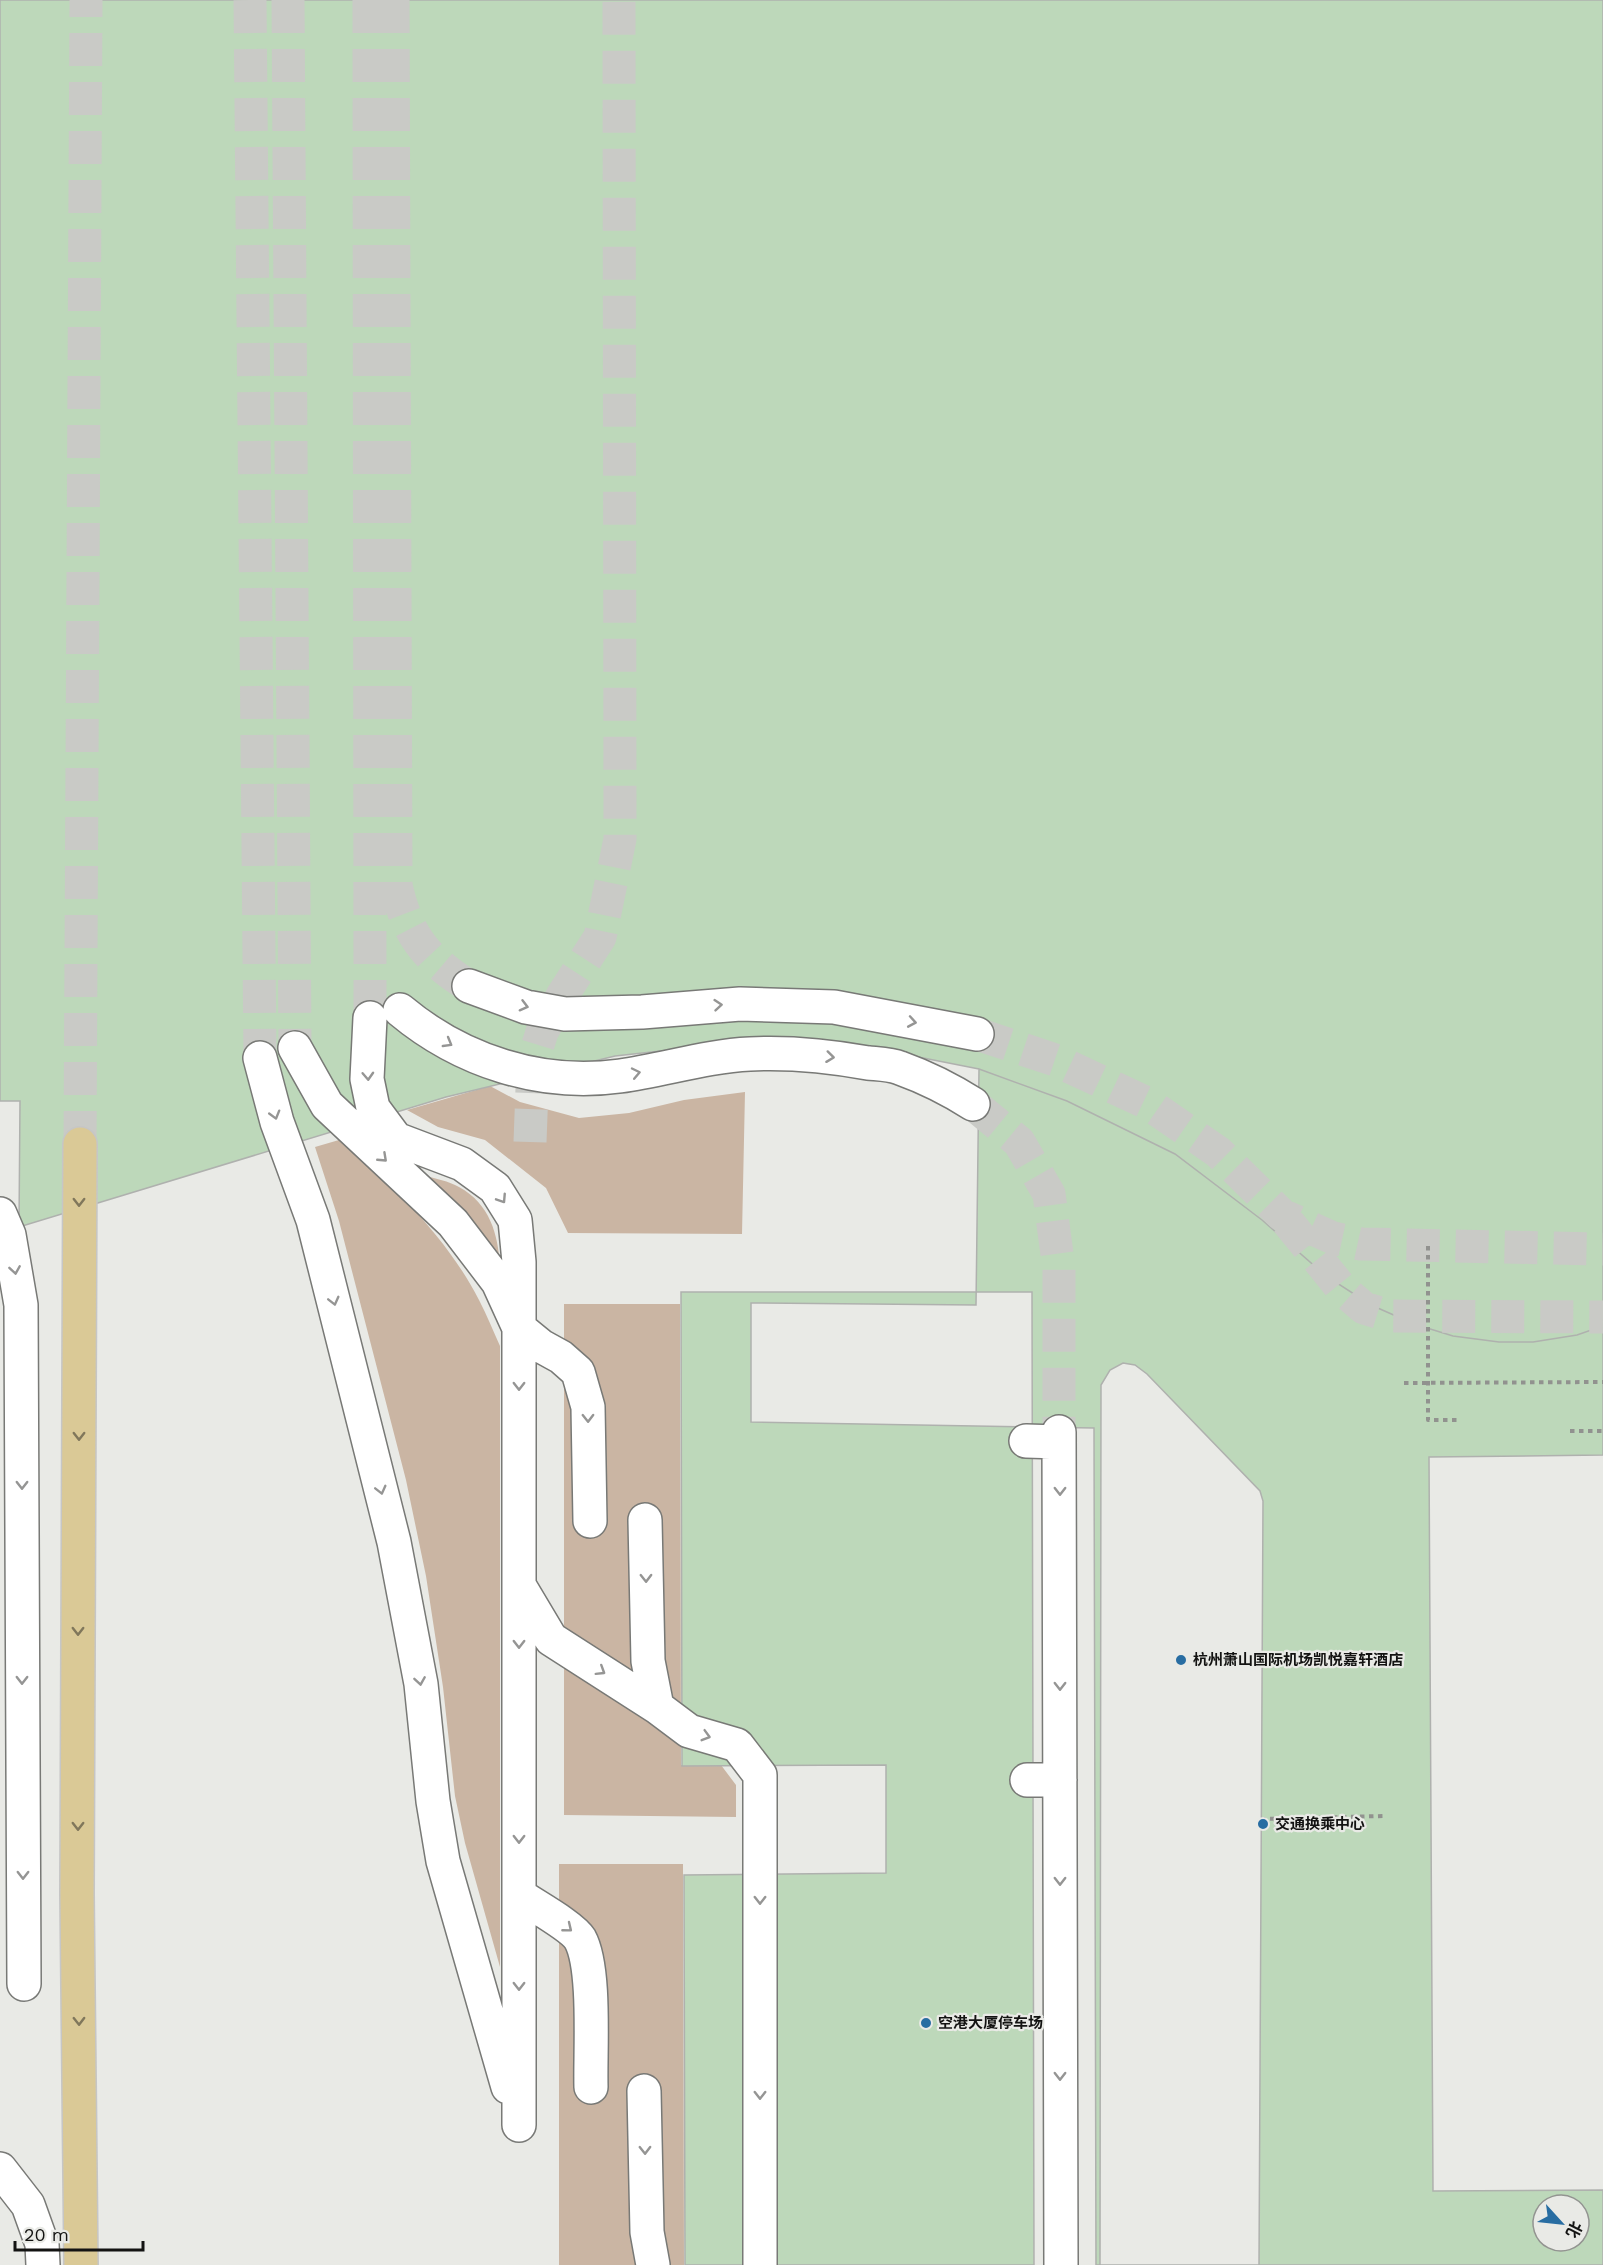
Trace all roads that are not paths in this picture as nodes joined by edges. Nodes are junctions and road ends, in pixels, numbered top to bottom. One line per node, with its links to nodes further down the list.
1 (469, 986): 2 (street, one-way to 2)
2 (977, 1034)
3 (295, 1048): 8 (street, one-way to 8)
4 (260, 1058): 16 (street)
5 (973, 1104): 8 (street)
6 (80, 1144): 22 (main road, one-way to 22)
7 (0, 1214): 17 (street, one-way to 17)
8 (519, 1328): 11 (street, one-way to 11); 12 (street, one-way to 12)
9 (1026, 1441): 15 (street, one-way to 15)
10 (645, 1520): 13 (street, one-way to 13)
11 (590, 1521)
12 (519, 1586): 13 (street, one-way to 13); 16 (street, one-way to 16)
13 (657, 1707): 24 (street, one-way to 24)
14 (1027, 1780): 15 (street)
15 (1060, 1780): 25 (street, one-way to 25)
16 (519, 1895): 18 (street, one-way to 18)
17 (24, 1984)
18 (591, 2087)
19 (644, 2091): 23 (street, one-way to 23)
20 (0, 2169): 21 (street)
21 (43, 2265)
22 (81, 2265)
23 (653, 2265)
24 (760, 2265)
25 (1061, 2265)

